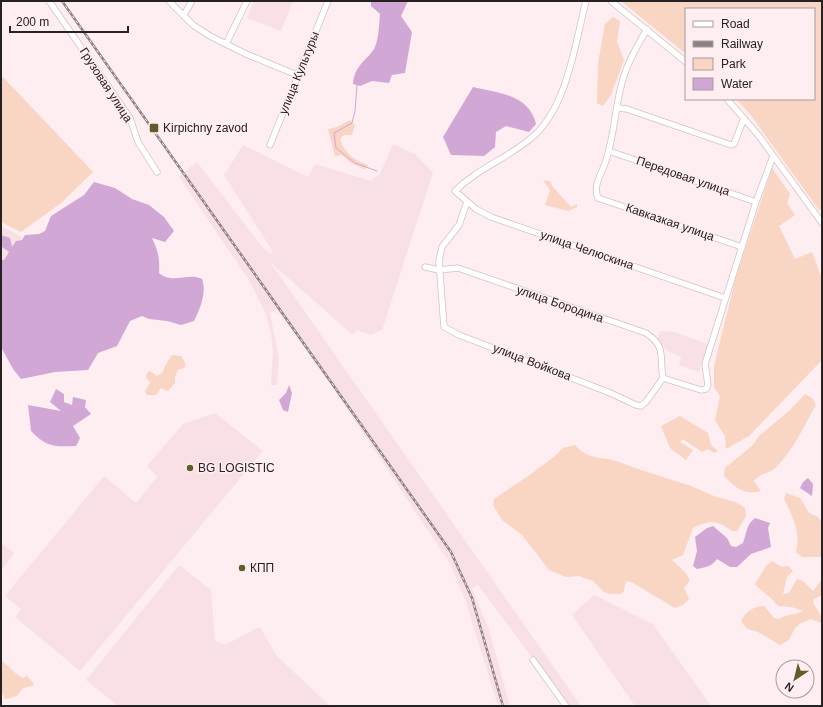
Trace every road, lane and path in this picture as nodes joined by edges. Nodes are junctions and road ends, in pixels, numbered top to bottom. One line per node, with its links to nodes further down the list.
1 (49, 1): 19 (street, Грузовая улица)
2 (169, 1): 8 (street)
3 (192, 1): 8 (street)
4 (247, 1): 10 (street)
5 (328, 1): 12 (street, улица Культуры)
6 (586, 1): 20 (street, улица Челюскина)
7 (611, 1): 9 (street)
8 (184, 15): 10 (street)
9 (647, 29): 11 (street); 14 (street)
10 (226, 44): 12 (street)
11 (685, 61)
12 (297, 75): 16 (street, улица Культуры)
13 (728, 100): 15 (street)
14 (618, 108): 15 (street); 17 (street)
15 (744, 118): 18 (street)
16 (270, 145)
17 (609, 151): 21 (street, Передовая улица); 23 (street, Кавказкая улица)
18 (773, 156): 21 (street); 22 (street)
19 (157, 172)
20 (467, 202): 25 (street); 26 (street, улица Челюскина)
21 (756, 202): 23 (street)
22 (822, 223)
23 (742, 247): 26 (street)
24 (425, 267): 25 (street, улица Бородина)
25 (439, 270): 27 (street, улица Бородина); 27 (street, улица Войкова)
26 (725, 298): 27 (street)
27 (663, 378)
28 (532, 660): 29 (street)
29 (566, 706)

